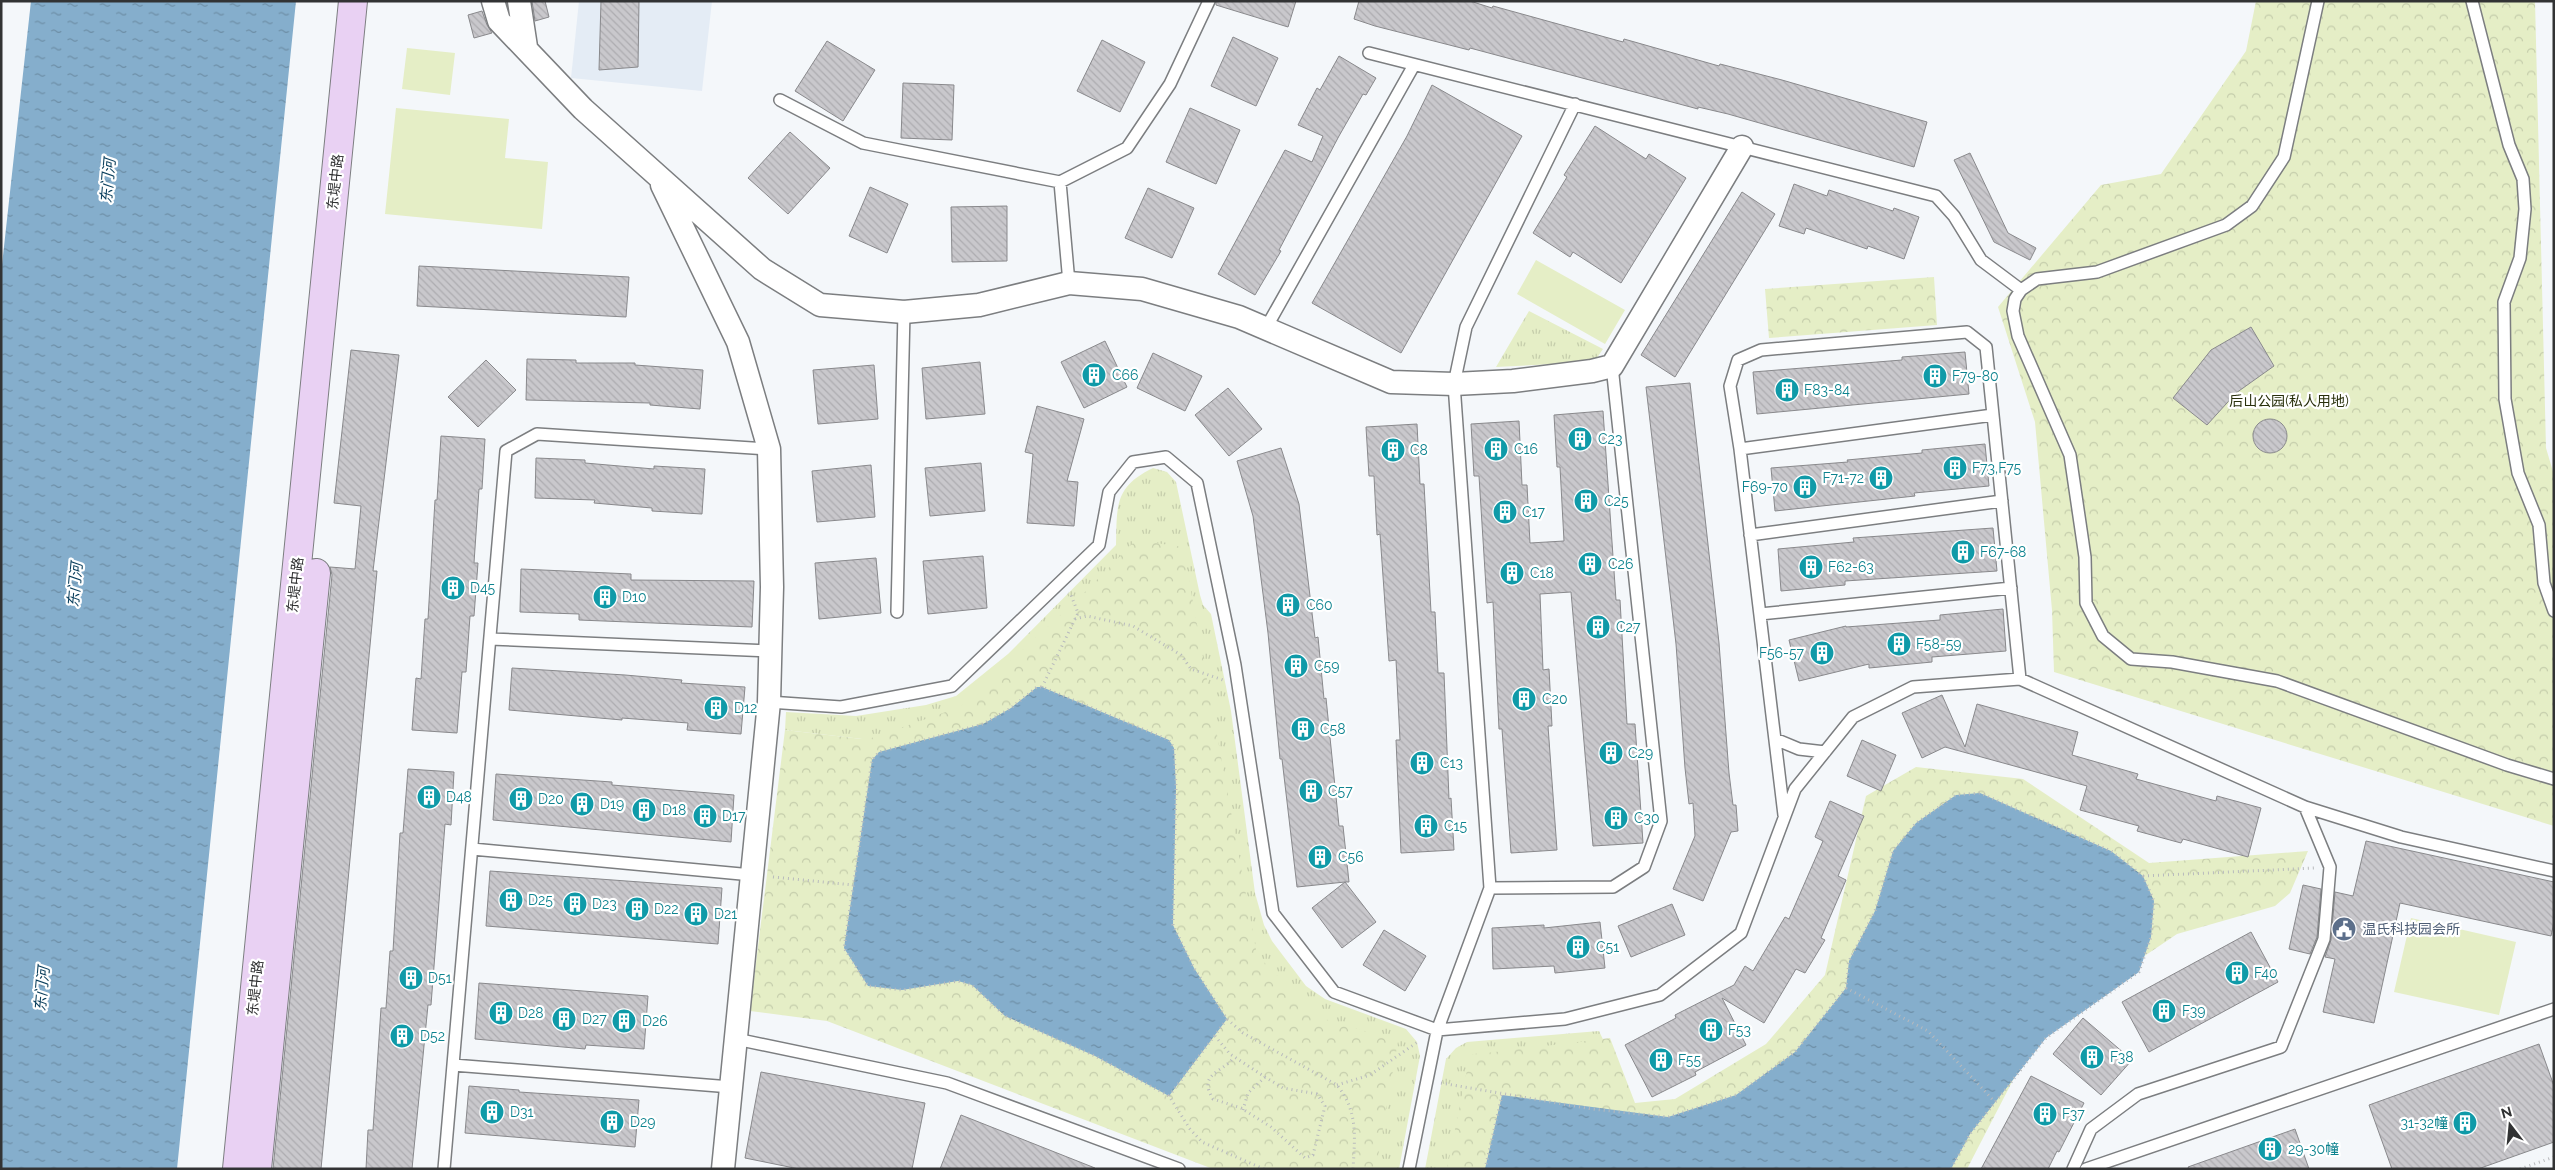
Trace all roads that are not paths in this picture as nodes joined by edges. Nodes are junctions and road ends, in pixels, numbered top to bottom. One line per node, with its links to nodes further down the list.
1 (353, 1): 49 (main road, 东堤中路)
2 (372, 1): 50 (main road, 东堤中路)
3 (494, 1): 8 (street)
4 (519, 1): 8 (street)
5 (1209, 1): 15 (lane)
6 (2318, 1): 17 (lane)
7 (2472, 1): 29 (lane)
8 (526, 47): 14 (street)
9 (1369, 53): 10 (lane)
10 (1414, 65): 12 (lane); 19 (lane)
11 (780, 100): 15 (lane)
12 (1575, 104): 13 (lane); 21 (lane)
13 (1742, 147): 17 (lane); 20 (street)
14 (657, 175): 18 (street); 23 (street)
15 (1060, 182): 16 (lane)
16 (1069, 283): 18 (street); 19 (street)
17 (2021, 290): 37 (lane)
18 (904, 312): 28 (lane)
19 (1266, 328): 21 (street)
20 (1612, 366): 21 (street); 43 (lane)
21 (1454, 384): 43 (lane)
22 (1993, 415): 24 (lane); 24 (lane); 25 (lane)
23 (770, 449): 31 (lane); 32 (street)
24 (1740, 449): 26 (lane)
25 (2002, 501): 26 (lane); 27 (lane)
26 (1750, 535): 30 (lane)
27 (2011, 588): 30 (lane); 33 (lane)
28 (896, 612)
29 (2554, 612)
30 (1760, 614): 35 (lane)
31 (490, 639): 32 (lane); 40 (lane)
32 (770, 651): 34 (street)
33 (2020, 679): 36 (lane); 38 (lane)
34 (769, 702): 42 (street); 45 (lane)
35 (1775, 739): 36 (lane); 39 (lane)
36 (1825, 752): 39 (lane)
37 (2554, 779)
38 (2305, 807): 41 (lane); 55 (lane)
39 (1784, 816): 45 (lane)
40 (472, 849): 42 (lane); 47 (lane)
41 (2554, 871)
42 (752, 875): 46 (street)
43 (1490, 888): 45 (lane)
44 (2554, 1009): 56 (lane)
45 (1437, 1031): 54 (lane)
46 (736, 1039): 48 (street); 53 (lane)
47 (453, 1064): 48 (lane); 51 (lane)
48 (731, 1086): 52 (street)
49 (237, 1169)
50 (257, 1169)
51 (444, 1169)
52 (723, 1169)
53 (1179, 1169)
54 (1409, 1169)
55 (2073, 1169)
56 (2086, 1169)

